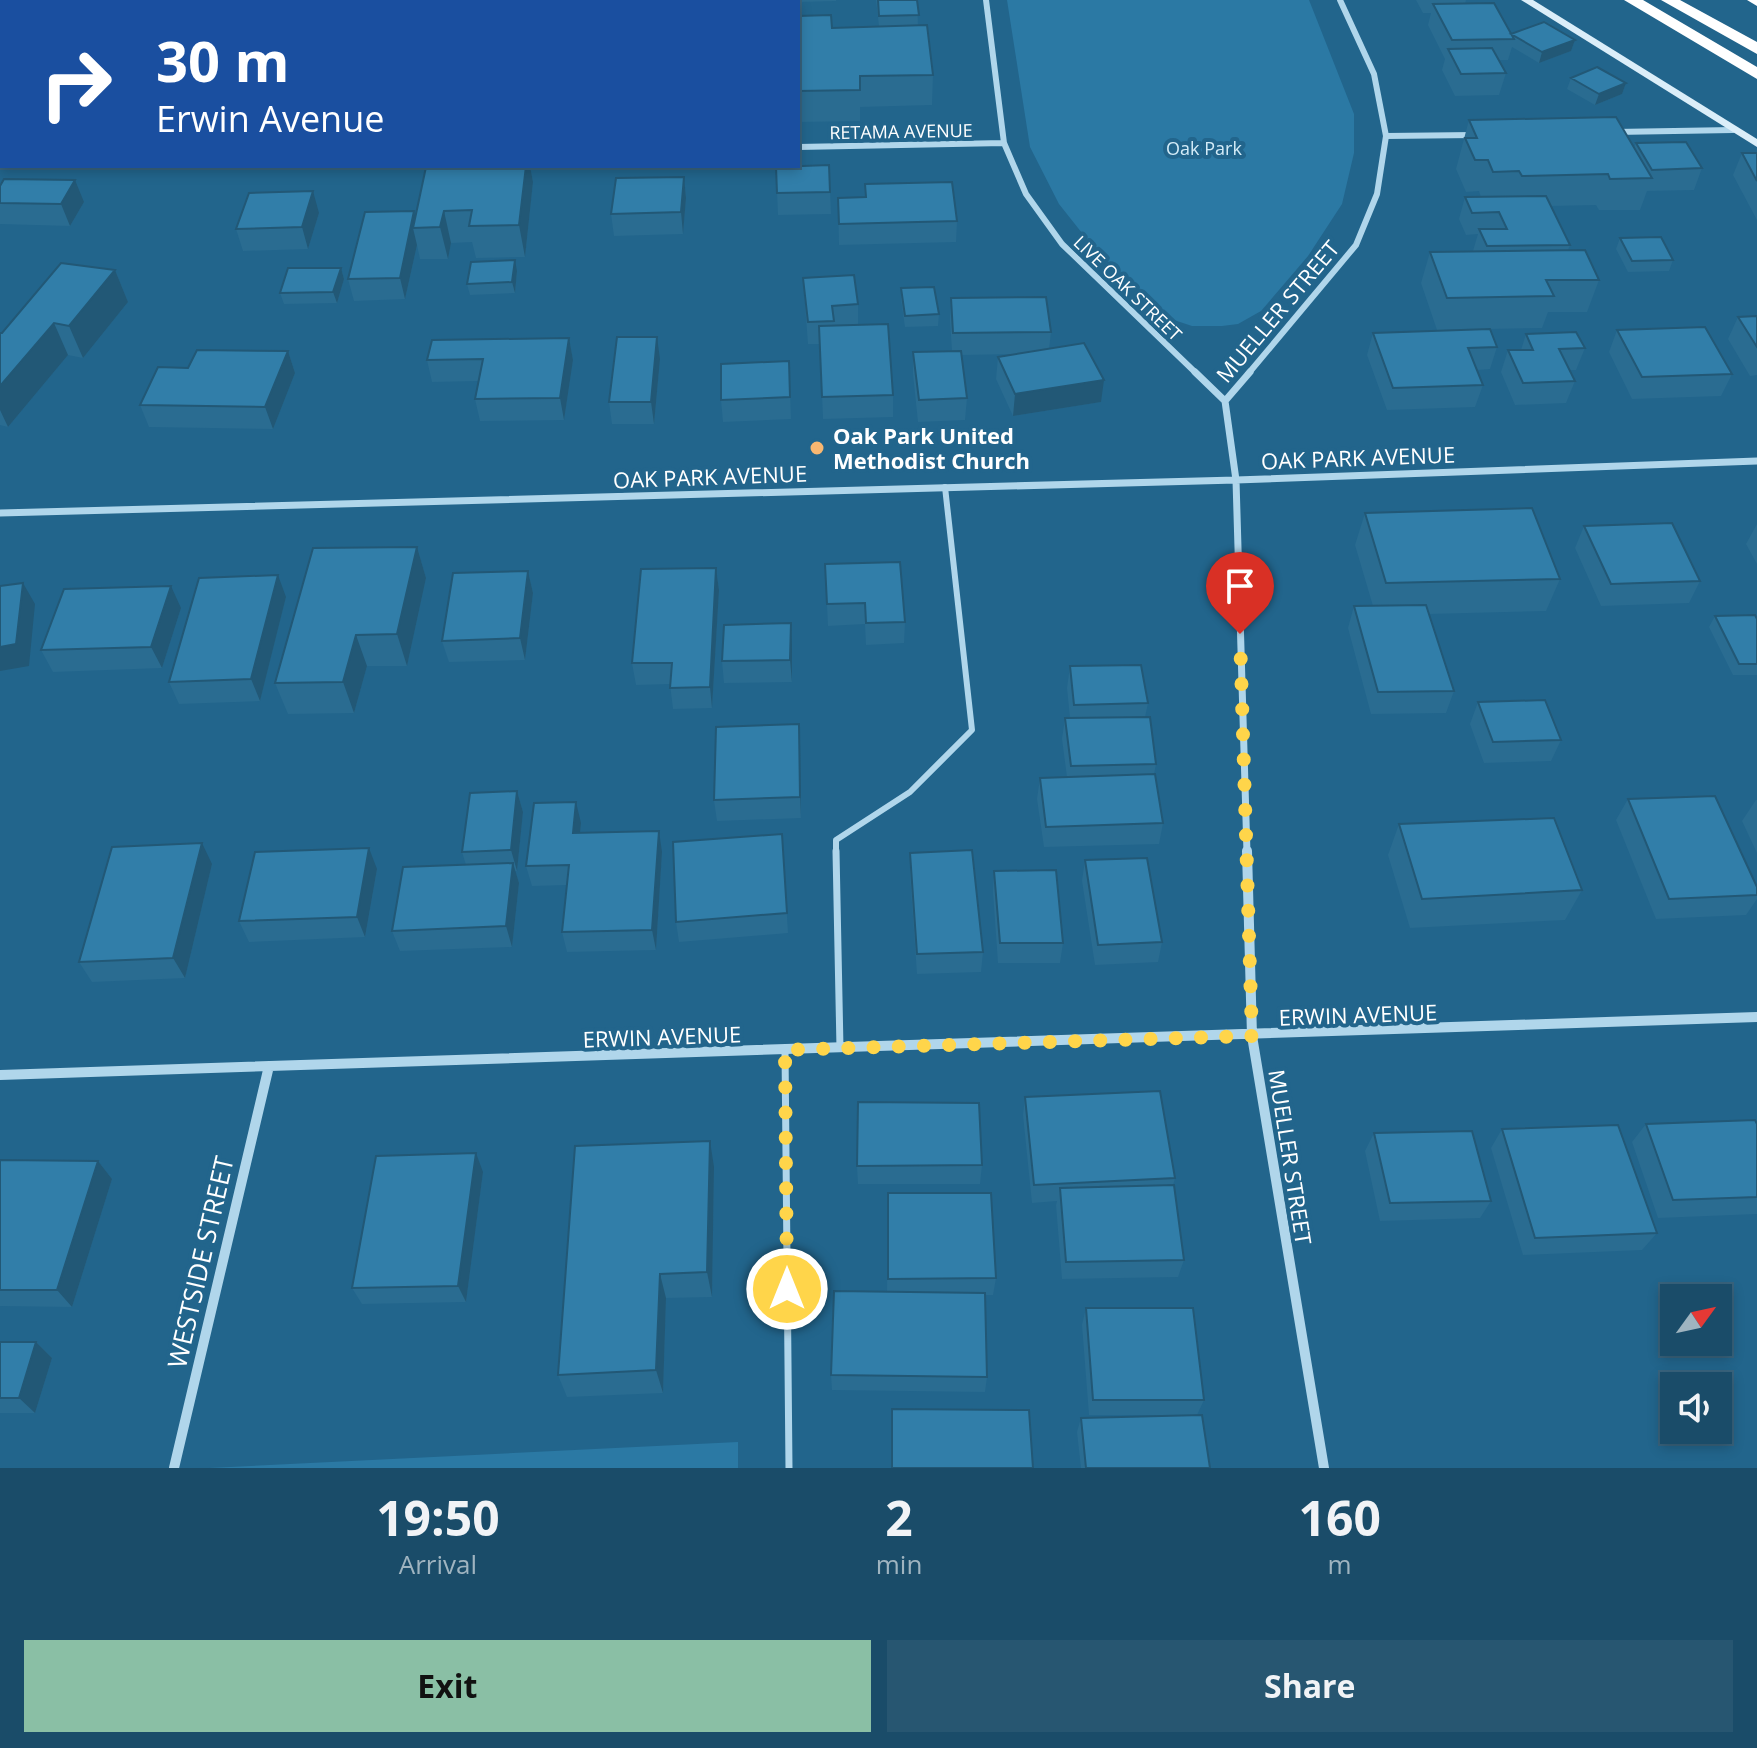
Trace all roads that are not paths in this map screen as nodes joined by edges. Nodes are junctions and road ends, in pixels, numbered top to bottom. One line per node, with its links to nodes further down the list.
1 (986, 0): 12 (street, LIVE OAK STREET)
2 (1340, 0): 11 (street, MUELLER STREET)
3 (1526, 0): 8 (main road)
4 (1632, 0): 7 (highway)
5 (1669, 0): 6 (highway)
6 (1757, 49)
7 (1757, 74)
8 (1733, 130): 9 (street); 13 (main road)
9 (1607, 132)
10 (1481, 135): 11 (street)
11 (1386, 136): 15 (street, MUELLER STREET)
12 (1004, 143): 14 (street, RETAMA AVENUE); 15 (street, LIVE OAK STREET)
13 (1757, 144)
14 (800, 147)
15 (1225, 401): 17 (street, MUELLER STREET)
16 (1757, 461): 17 (street, OAK PARK AVENUE)
17 (1236, 480): 18 (street, OAK PARK AVENUE); 21 (street, MUELLER STREET)
18 (945, 487): 19 (street, OAK PARK AVENUE); 22 (lane)
19 (0, 513)
20 (1757, 1017): 21 (street, ERWIN AVENUE)
21 (1252, 1036): 22 (street, ERWIN AVENUE); 28 (street, MUELLER STREET)
22 (840, 1048): 23 (street, ERWIN AVENUE)
23 (785, 1050): 24 (street, ERWIN AVENUE); 27 (lane)
24 (269, 1066): 25 (street, ERWIN AVENUE); 26 (street, WESTSIDE STREET)
25 (0, 1075)
26 (174, 1468)
27 (789, 1468)
28 (1324, 1468)

